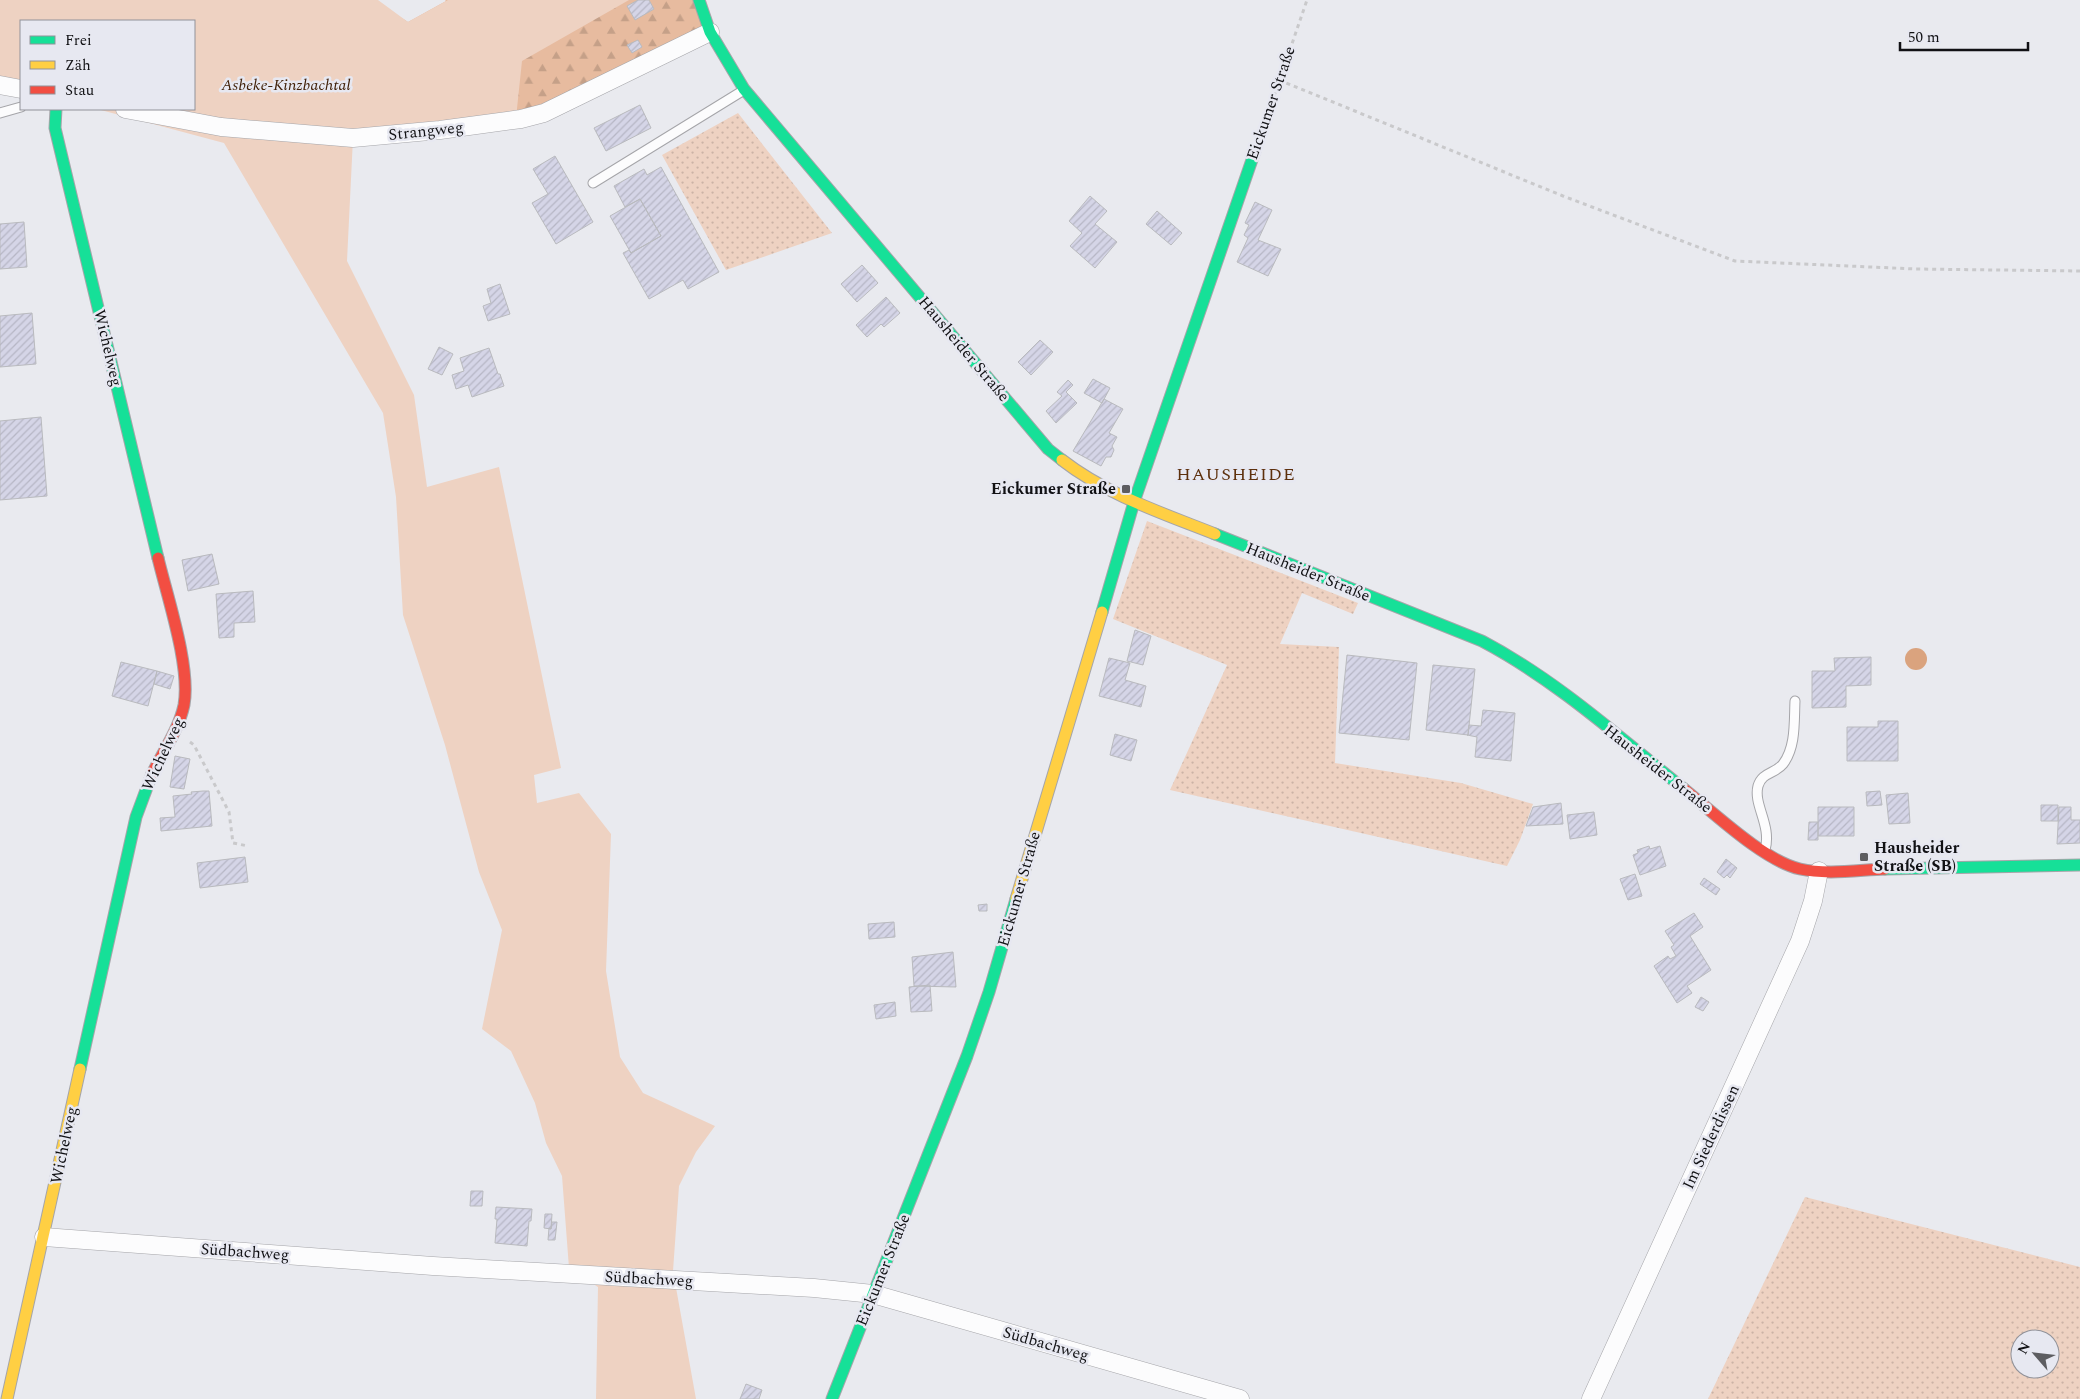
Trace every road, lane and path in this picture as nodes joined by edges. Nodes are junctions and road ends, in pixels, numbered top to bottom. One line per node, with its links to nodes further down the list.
1 (699, 0): 3 (street, Hausheider Straße)
2 (1307, 0): 4 (path, Eickumer Straße)
3 (710, 32): 7 (street, Hausheider Straße); 10 (street, Strangweg)
4 (1279, 80): 12 (path, Eickumer Straße); 14 (path)
5 (0, 85): 6 (street)
6 (20, 89)
7 (744, 89): 13 (lane); 15 (street, Hausheider Straße)
8 (20, 107): 11 (lane)
9 (56, 110): 17 (street, Wichelweg)
10 (130, 110)
11 (0, 113)
12 (1255, 151): 15 (street, Eickumer Straße)
13 (593, 183)
14 (2080, 271)
15 (1134, 502): 19 (street, Hausheider Straße); 23 (street, Eickumer Straße)
16 (1795, 701): 19 (lane)
17 (175, 731): 18 (path); 22 (street, Wichelweg)
18 (248, 846)
19 (1764, 852): 21 (street, Hausheider Straße)
20 (2080, 865): 21 (street, Hausheider Straße)
21 (1820, 871): 27 (street, Im Siederdissen)
22 (44, 1237): 23 (street, Südbachweg); 24 (street, Wichelweg)
23 (874, 1294): 25 (street, Eickumer Straße); 26 (street, Südbachweg)
24 (7, 1399)
25 (832, 1399)
26 (1240, 1399)
27 (1591, 1399)

